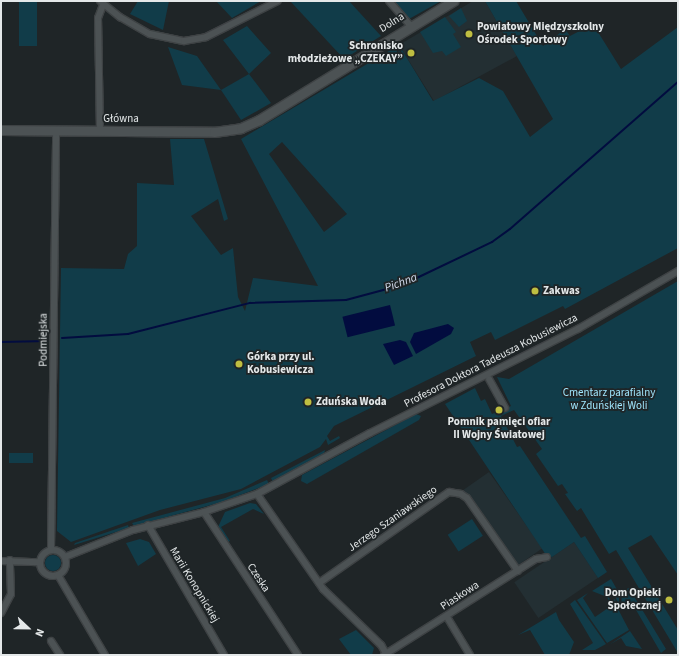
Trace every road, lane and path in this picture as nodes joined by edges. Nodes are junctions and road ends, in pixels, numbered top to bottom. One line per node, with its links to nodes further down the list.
1 (278, 1): 4 (street)
2 (389, 1): 5 (street)
3 (453, 1): 5 (street, Dolna)
4 (102, 3): 9 (street)
5 (410, 25): 6 (street, Dolna)
6 (241, 128): 9 (street, Główna)
7 (1, 130): 8 (street, Główna)
8 (56, 130): 9 (street, Główna); 16 (street, Podmiejska)
9 (100, 131)
10 (678, 271): 13 (street, Profesora Doktora Tadeusza Kobusiewicza)
11 (489, 379): 12 (street)
12 (505, 408)
13 (257, 494): 14 (street, Profesora Doktora Tadeusza Kobusiewicza); 24 (street)
14 (204, 512): 15 (street, Profesora Doktora Tadeusza Kobusiewicza); 32 (street, Czeska)
15 (148, 525): 17 (street, Profesora Doktora Tadeusza Kobusiewicza); 31 (street, Marii Konopnickiej)
16 (51, 550): 17 (street); 21 (street)
17 (65, 557): 23 (street)
18 (547, 557): 22 (street, Piaskowa)
19 (1, 560): 20 (street)
20 (10, 560): 21 (street); 25 (street)
21 (39, 562): 23 (street)
22 (518, 571): 24 (street, Jerzego Szaniawskiego); 26 (street, Piaskowa)
23 (58, 575): 30 (street)
24 (319, 583): 28 (street)
25 (1, 613)
26 (447, 616): 28 (street, Piaskowa); 33 (street)
27 (51, 641): 29 (street)
28 (386, 654)
29 (60, 655)
30 (105, 655)
31 (224, 655)
32 (298, 655)
33 (470, 655)

